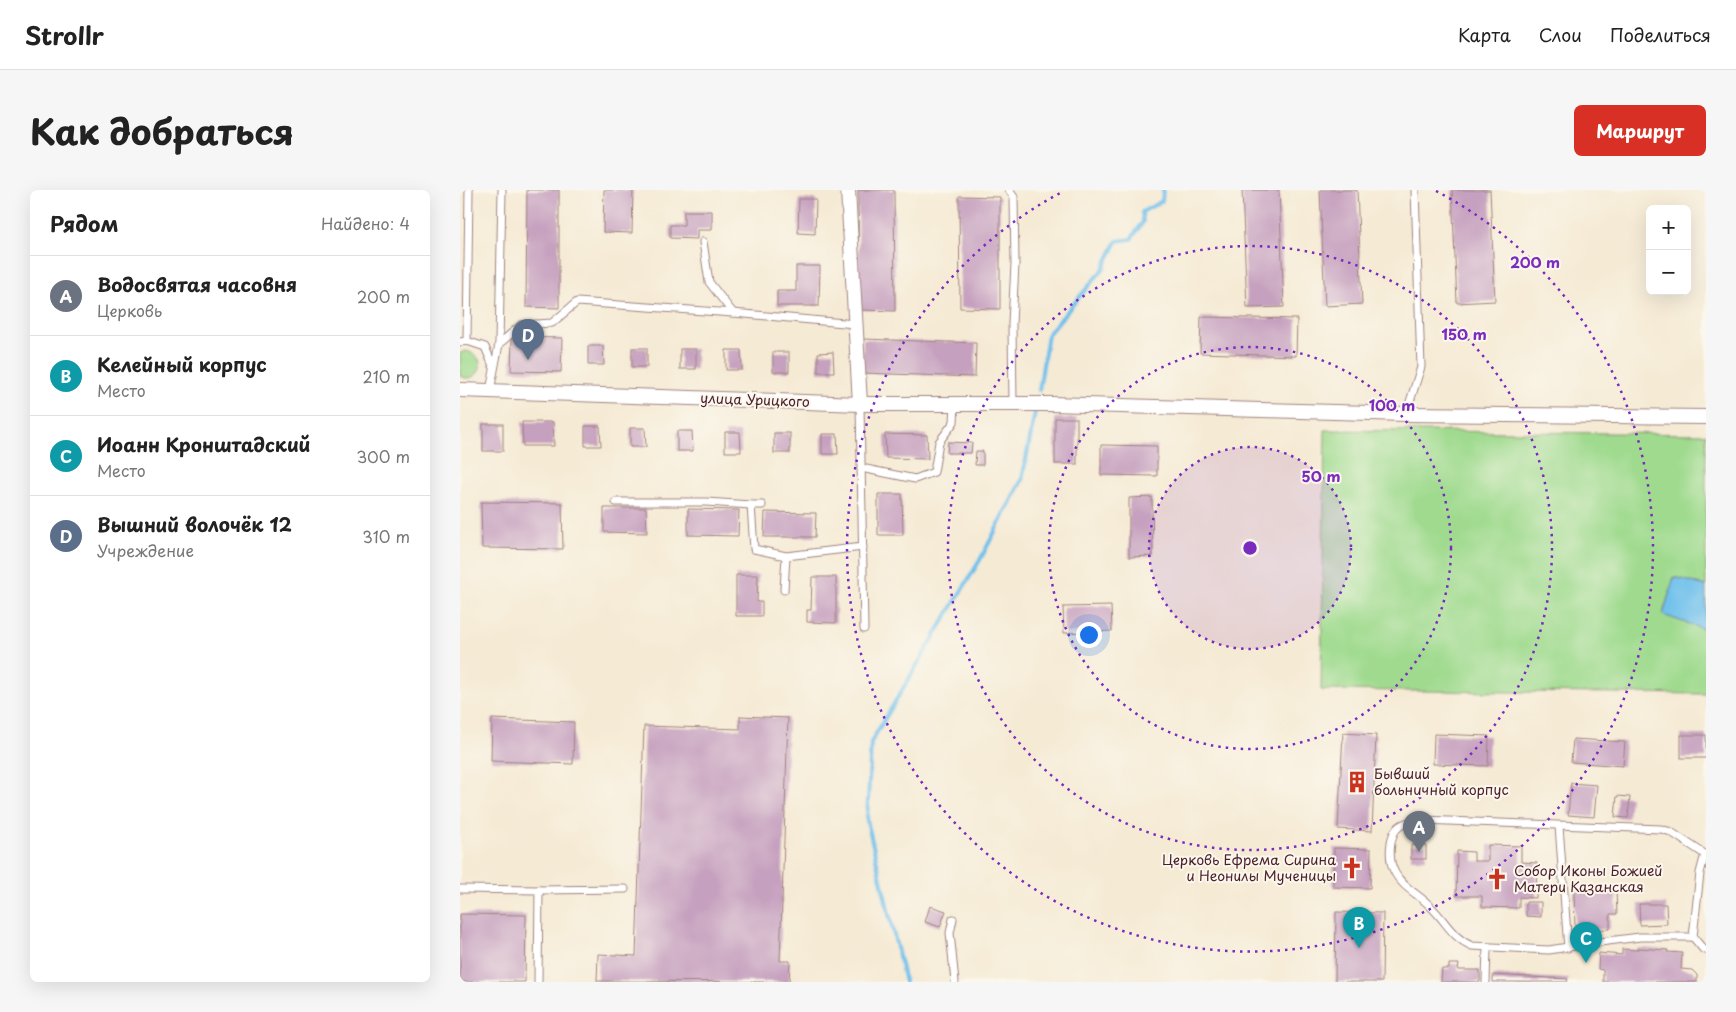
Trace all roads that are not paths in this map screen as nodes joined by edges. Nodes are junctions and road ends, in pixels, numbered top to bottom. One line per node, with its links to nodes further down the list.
1 (469, 190): 9 (lane)
2 (502, 190): 10 (lane)
3 (848, 190): 8 (street)
4 (1009, 190): 16 (lane)
5 (1416, 190): 17 (lane)
6 (703, 242): 7 (lane)
7 (733, 312): 8 (lane); 10 (lane)
8 (855, 324): 14 (street)
9 (464, 342): 11 (lane)
10 (499, 344): 11 (lane)
11 (494, 366): 13 (lane)
12 (460, 390): 13 (street, улица Урицкого)
13 (490, 391): 14 (street, улица Урицкого)
14 (860, 404): 15 (street, улица Урицкого); 19 (lane)
15 (955, 404): 16 (street, улица Урицкого); 19 (lane)
16 (1012, 404): 17 (street, улица Урицкого)
17 (1406, 414): 18 (street, улица Урицкого)
18 (1706, 417)
19 (861, 468): 23 (lane)
20 (616, 502): 21 (lane)
21 (752, 505): 22 (lane); 24 (lane)
22 (762, 505)
23 (863, 547): 24 (lane); 26 (lane)
24 (786, 556): 25 (lane)
25 (784, 590)
26 (864, 629)
27 (1559, 826): 28 (lane); 34 (lane); 35 (lane)
28 (1706, 855): 33 (lane)
29 (460, 889): 31 (lane)
30 (625, 889): 31 (lane)
31 (539, 890): 37 (lane)
32 (953, 919): 38 (lane)
33 (1693, 937): 35 (lane); 36 (lane)
34 (1487, 947): 35 (lane); 39 (lane)
35 (1568, 948)
36 (1706, 950)
37 (538, 982)
38 (955, 982)
39 (1486, 982)

